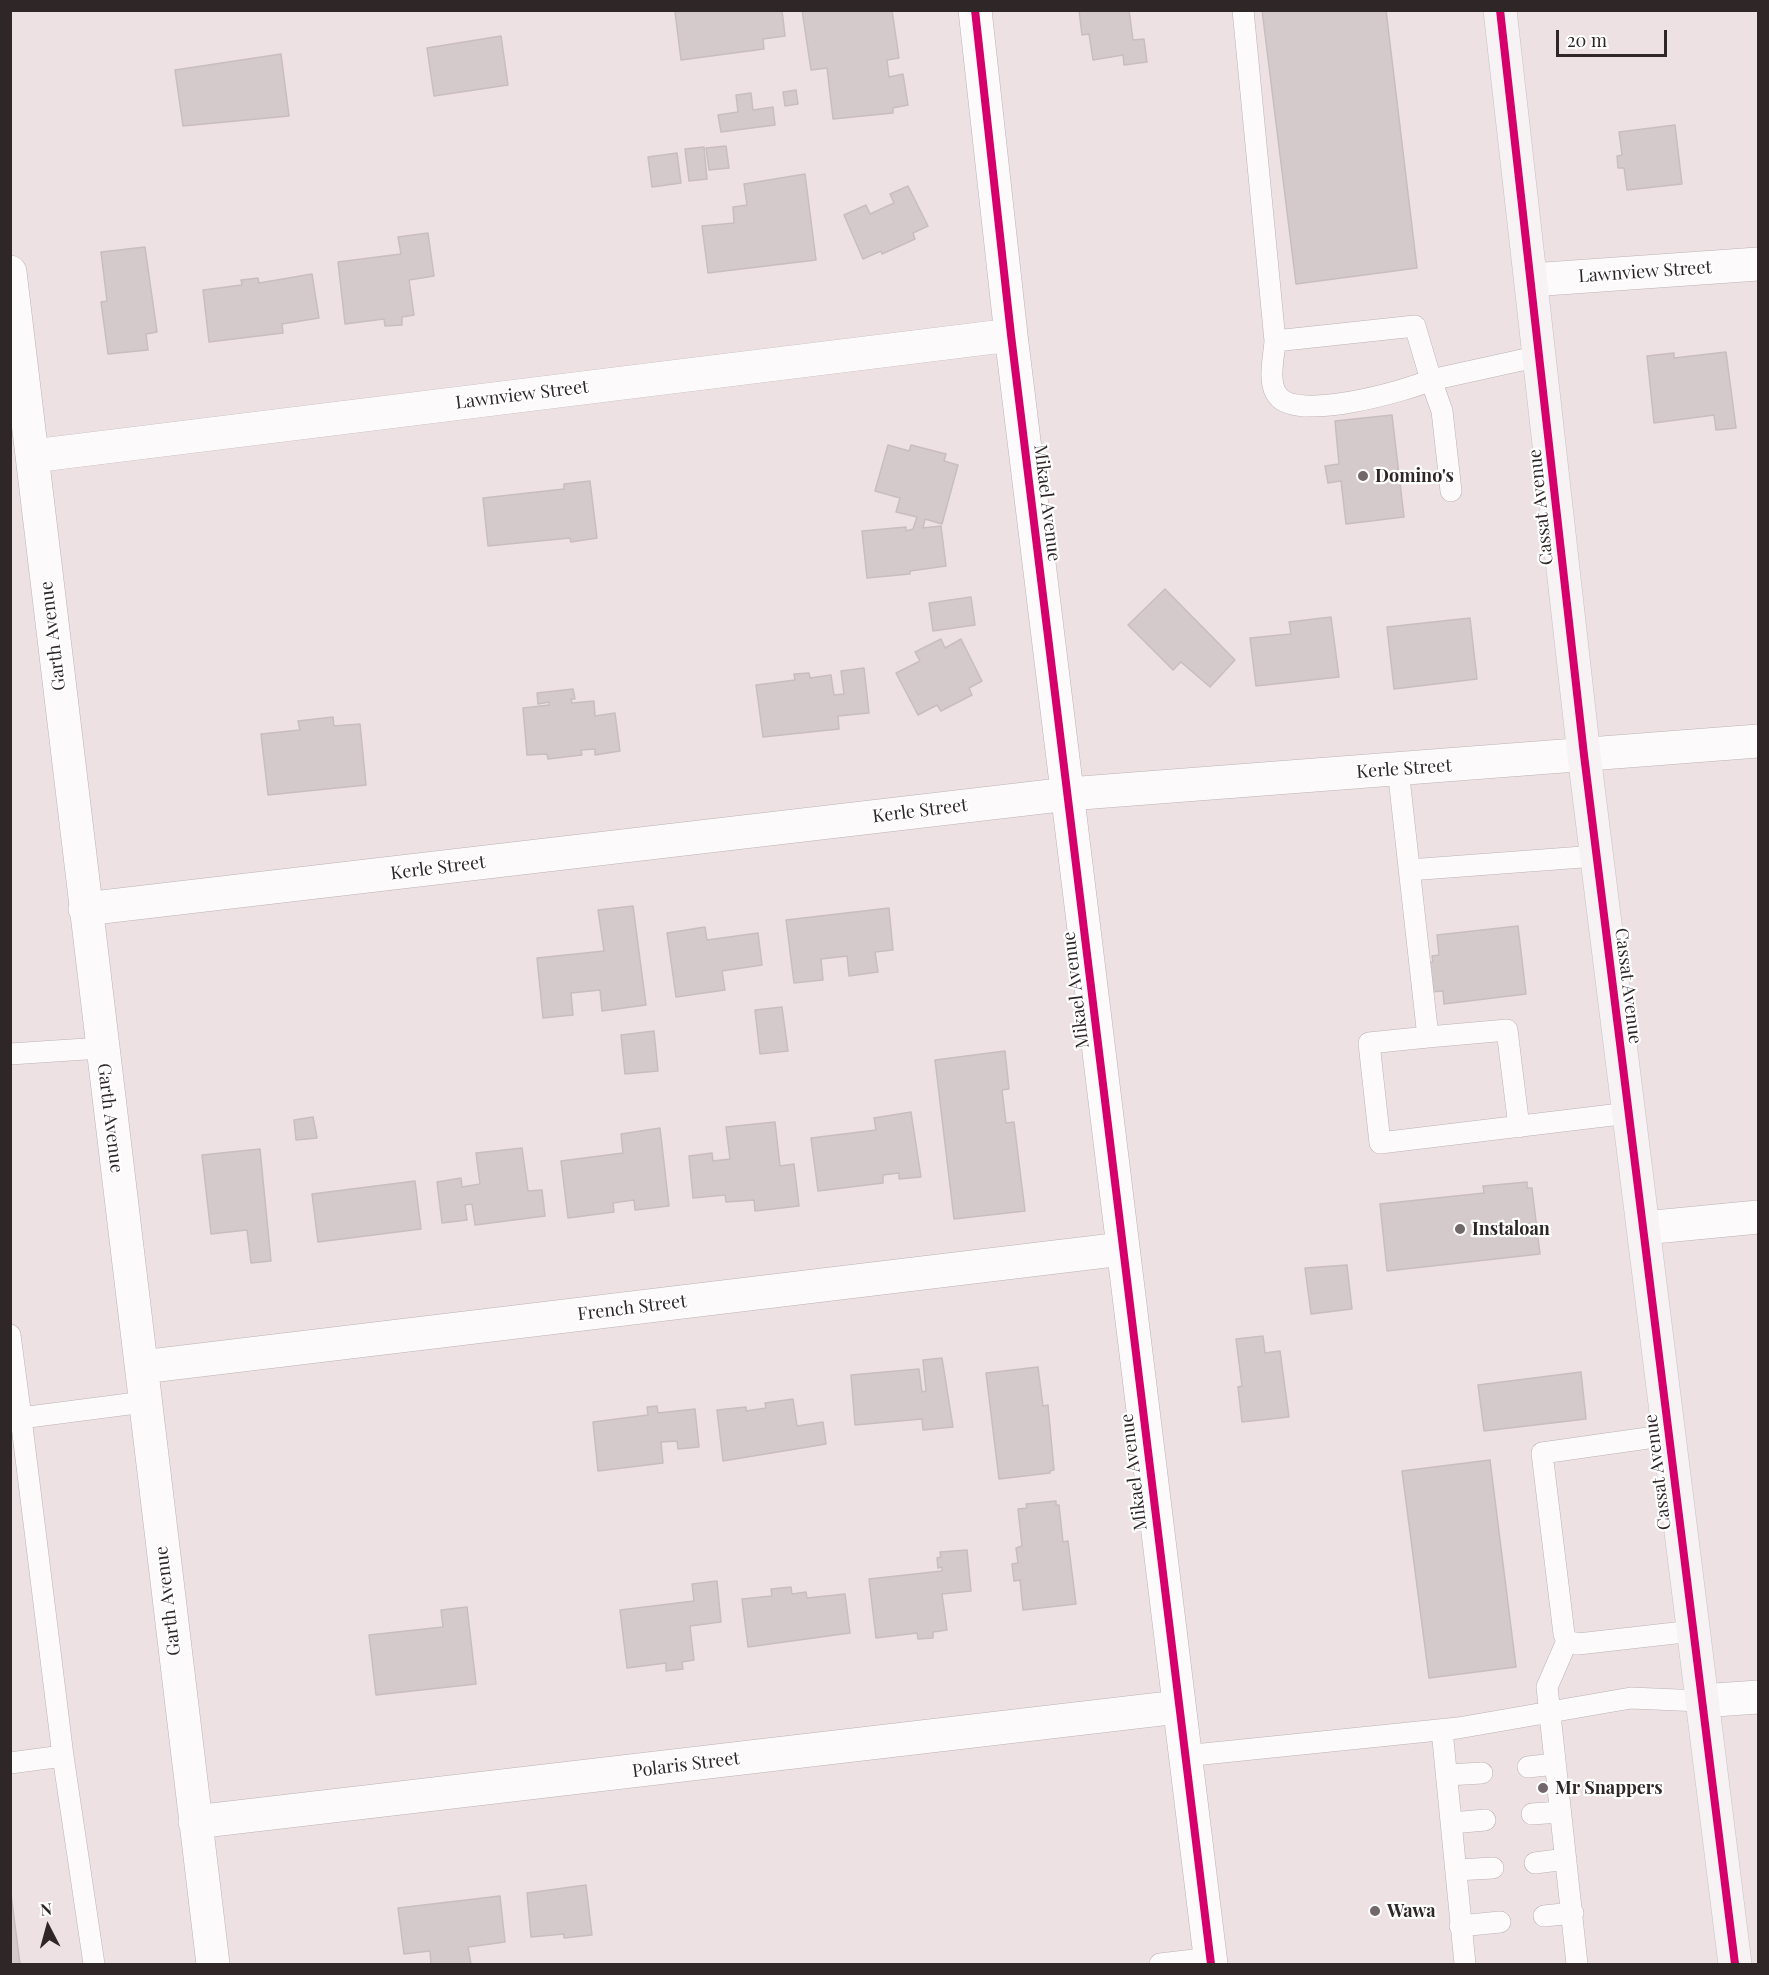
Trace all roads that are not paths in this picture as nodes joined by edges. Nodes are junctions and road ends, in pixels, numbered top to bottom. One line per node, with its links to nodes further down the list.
1 (975, 10): 7 (street, Mikael Avenue)
2 (1243, 10): 8 (lane)
3 (1500, 10): 6 (main road, Cassat Avenue)
4 (1758, 264): 6 (street, Lawnview Street)
5 (11, 280): 11 (street, Garth Avenue)
6 (1531, 280): 9 (main road, Cassat Avenue)
7 (1011, 335): 11 (street, Lawnview Street); 16 (street, Mikael Avenue)
8 (1275, 341): 10 (lane); 10 (lane)
9 (1540, 356): 10 (lane); 14 (main road, Cassat Avenue)
10 (1431, 380): 12 (lane)
11 (33, 456): 19 (street, Garth Avenue)
12 (1451, 491)
13 (1758, 741): 14 (street, Kerle Street)
14 (1584, 756): 15 (street, Kerle Street); 17 (main road, Cassat Avenue)
15 (1398, 769): 16 (street, Kerle Street); 18 (lane)
16 (1068, 794): 19 (street, Kerle Street); 27 (street, Mikael Avenue)
17 (1596, 856): 18 (lane); 23 (main road, Cassat Avenue)
18 (1409, 870): 20 (lane)
19 (85, 909): 21 (street, Garth Avenue)
20 (1428, 1037): 24 (lane); 24 (lane)
21 (102, 1048): 22 (lane); 29 (street, Garth Avenue)
22 (10, 1054)
23 (1629, 1113): 24 (lane); 26 (main road, Cassat Avenue)
24 (1519, 1127)
25 (1758, 1217): 26 (street)
26 (1644, 1228): 32 (main road, Cassat Avenue)
27 (1122, 1249): 29 (street, French Street); 37 (street, Mikael Avenue)
28 (10, 1335): 31 (lane)
29 (142, 1367): 30 (street, Garth Avenue)
30 (144, 1401): 31 (lane); 50 (street, Garth Avenue)
31 (16, 1418): 40 (lane)
32 (1669, 1435): 33 (main road, Cassat Avenue); 34 (lane)
33 (1693, 1631): 34 (lane); 36 (main road, Cassat Avenue)
34 (1567, 1641): 38 (lane)
35 (1758, 1697): 36 (street)
36 (1701, 1701): 38 (lane); 66 (main road, Cassat Avenue)
37 (1178, 1707): 41 (street, Mikael Avenue); 50 (street, Polaris Street)
38 (1549, 1712): 39 (lane); 43 (lane)
39 (1442, 1730): 41 (lane); 46 (lane)
40 (63, 1756): 42 (lane); 61 (lane)
41 (1184, 1756): 60 (street, Mikael Avenue)
42 (10, 1763)
43 (1555, 1764): 44 (lane); 47 (lane)
44 (1528, 1767)
45 (1482, 1773): 46 (lane)
46 (1447, 1775): 51 (lane)
47 (1560, 1812): 48 (lane); 52 (lane)
48 (1532, 1814)
49 (1485, 1820): 51 (lane)
50 (195, 1822): 62 (street, Garth Avenue)
51 (1452, 1823): 55 (lane)
52 (1566, 1859): 53 (lane); 56 (lane)
53 (1535, 1863)
54 (1493, 1868): 55 (lane)
55 (1456, 1870): 59 (lane)
56 (1573, 1913): 57 (lane); 65 (lane)
57 (1544, 1916)
58 (1500, 1922): 59 (lane)
59 (1460, 1926): 64 (lane)
60 (1211, 1961): 63 (lane)
61 (94, 1965)
62 (213, 1965)
63 (1160, 1965)
64 (1465, 1965)
65 (1577, 1965)
66 (1735, 1965)

